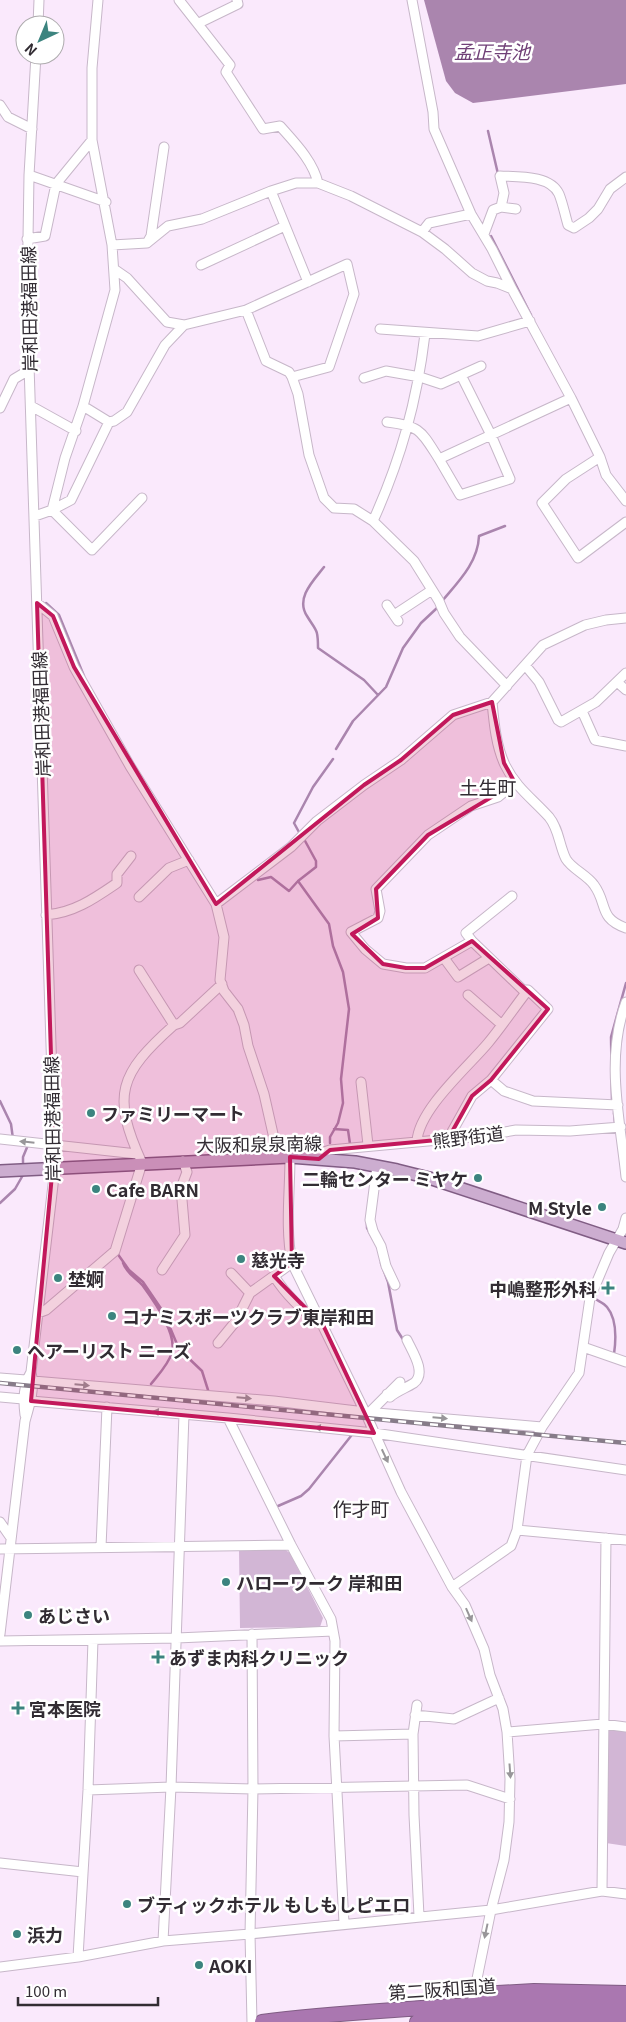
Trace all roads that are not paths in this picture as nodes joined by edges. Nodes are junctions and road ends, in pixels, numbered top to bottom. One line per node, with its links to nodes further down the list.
1 (39, 0): 6 (street)
2 (98, 0): 11 (street)
3 (179, 0): 7 (street)
4 (237, 0): 7 (street)
5 (412, 0): 21 (street)
6 (38, 15)
7 (199, 24): 15 (street)
8 (35, 65): 10 (street, 岸和田港福田線)
9 (0, 105): 10 (street)
10 (32, 129): 13 (street, 岸和田港福田線)
11 (92, 140): 16 (street); 18 (street)
12 (164, 147): 26 (street)
13 (29, 175): 16 (street); 25 (street, 岸和田港福田線)
14 (626, 177): 19 (street)
15 (318, 183): 17 (street); 23 (street)
16 (56, 184): 18 (street); 25 (street)
17 (271, 191): 22 (street); 26 (street)
18 (106, 202): 27 (street)
19 (501, 207): 20 (street); 24 (street)
20 (516, 209)
21 (471, 214): 23 (street); 24 (street)
22 (285, 226): 28 (street); 30 (street)
23 (422, 232): 31 (street)
24 (484, 234): 31 (street)
25 (27, 239): 38 (street, 岸和田港福田線)
26 (147, 243): 27 (street)
27 (112, 245): 29 (street)
28 (201, 265)
29 (114, 269): 34 (street); 45 (street)
30 (308, 282): 32 (street); 40 (street)
31 (512, 289): 33 (street)
32 (246, 310): 34 (street); 40 (street)
33 (530, 321): 36 (street); 43 (street)
34 (184, 326): 47 (street)
35 (380, 329): 36 (street)
36 (424, 334): 41 (street)
37 (481, 366): 39 (street)
38 (29, 370): 44 (street, 岸和田港福田線); 46 (street)
39 (461, 375): 41 (street); 51 (street)
40 (292, 377): 58 (street)
41 (420, 377): 42 (street); 49 (street)
42 (364, 378)
43 (571, 398): 51 (street); 52 (street)
44 (31, 406): 50 (street); 57 (street, 岸和田港福田線)
45 (84, 406): 47 (street); 50 (street)
46 (0, 408)
47 (109, 422): 56 (street)
48 (387, 422): 49 (street)
49 (409, 424): 53 (street); 58 (street)
50 (76, 431): 56 (street)
51 (491, 435): 53 (street); 53 (street)
52 (600, 457): 55 (street); 59 (street)
53 (439, 458)
54 (142, 498): 56 (street)
55 (626, 501)
56 (52, 510): 57 (street)
57 (35, 516): 61 (street, 岸和田港福田線)
58 (373, 521): 60 (street)
59 (626, 522)
60 (432, 590): 62 (street); 67 (street)
61 (37, 603): 74 (street); 78 (street, 岸和田港福田線)
62 (387, 605)
63 (626, 618): 64 (street)
64 (525, 665): 67 (street); 70 (street)
65 (626, 672): 66 (street)
66 (618, 682): 68 (street); 70 (street)
67 (507, 686): 69 (street)
68 (626, 690)
69 (492, 702): 72 (street); 77 (street)
70 (582, 712): 71 (street)
71 (626, 746)
72 (515, 783): 79 (street); 81 (street)
73 (131, 856): 78 (street)
74 (189, 860): 76 (street); 77 (street)
75 (512, 896): 80 (street)
76 (139, 897)
77 (216, 904): 84 (street)
78 (46, 915): 97 (street, 岸和田港福田線)
79 (626, 928)
80 (472, 941): 81 (street); 82 (street)
81 (444, 958): 82 (street)
82 (490, 958): 85 (street)
83 (139, 970): 88 (street)
84 (222, 984): 88 (street); 99 (street)
85 (528, 990): 89 (street); 90 (street)
86 (468, 995): 89 (street)
87 (626, 1002): 92 (street)
88 (174, 1025): 100 (street)
89 (502, 1025): 96 (street)
90 (491, 1080): 92 (street); 95 (street)
91 (361, 1082): 98 (street)
92 (618, 1105): 93 (street)
93 (623, 1129): 95 (street, 熊野街道); 106 (street)
94 (0, 1139): 97 (street, one-way to 94)
95 (448, 1139): 96 (street, 熊野街道)
96 (417, 1141): 98 (street, 熊野街道)
97 (54, 1144): 100 (street); 104 (street, 岸和田港福田線)
98 (368, 1146): 101 (street, 熊野街道)
99 (284, 1156): 101 (main road, 大阪和泉泉南線); 102 (main road, 大阪和泉泉南線); 109 (street)
100 (139, 1158): 102 (main road, 大阪和泉泉南線); 104 (main road, 大阪和泉泉南線); 115 (street)
101 (319, 1158): 103 (main road, 大阪和泉泉南線)
102 (183, 1161): 110 (street)
103 (377, 1166): 108 (main road, 大阪和泉泉南線); 113 (street)
104 (55, 1168): 105 (main road, 大阪和泉泉南線); 115 (street, 岸和田港福田線)
105 (0, 1171)
106 (626, 1177)
107 (626, 1218): 108 (street)
108 (621, 1241): 119 (street)
109 (292, 1264): 112 (street); 116 (street)
110 (162, 1270)
111 (232, 1273): 114 (street)
112 (274, 1276): 114 (street); 116 (street)
113 (395, 1285)
114 (250, 1293): 118 (street)
115 (38, 1313): 122 (street, 岸和田港福田線)
116 (324, 1327): 128 (street)
117 (407, 1340): 124 (street)
118 (218, 1343)
119 (583, 1348): 120 (street); 131 (street)
120 (626, 1362)
121 (0, 1378): 122 (street)
122 (30, 1378): 126 (street, 岸和田港福田線); 128 (street, one-way to 128)
123 (400, 1382): 124 (street)
124 (388, 1396): 128 (street)
125 (0, 1397): 126 (street)
126 (27, 1400): 127 (street); 137 (street, 岸和田港福田線)
127 (106, 1407): 129 (street, one-way to 127); 141 (street)
128 (368, 1412): 131 (street, one-way to 131); 132 (street)
129 (184, 1414): 130 (street); 142 (street)
130 (228, 1418): 132 (street, one-way to 130); 140 (street)
131 (542, 1427): 133 (street)
132 (374, 1434): 133 (street); 145 (street, one-way to 145)
133 (527, 1455): 134 (street); 136 (street)
134 (626, 1470)
135 (0, 1522): 137 (street)
136 (517, 1530): 138 (street); 145 (street)
137 (11, 1538): 144 (street, 岸和田港福田線)
138 (606, 1538): 139 (street); 155 (street)
139 (626, 1540)
140 (291, 1545): 142 (street); 146 (street)
141 (101, 1547): 142 (street); 144 (street)
142 (179, 1548): 149 (street)
143 (0, 1549): 144 (street)
144 (10, 1549): 147 (street, 岸和田港福田線)
145 (452, 1587): 152 (street, one-way to 152)
146 (334, 1631): 148 (street); 159 (street)
147 (0, 1634)
148 (252, 1634): 149 (street); 163 (street)
149 (177, 1638): 150 (street); 160 (street)
150 (93, 1640): 151 (street); 164 (street)
151 (0, 1641)
152 (499, 1698): 154 (street); 157 (street)
153 (417, 1705): 154 (street)
154 (415, 1715): 158 (street)
155 (603, 1724): 156 (street); 157 (street); 168 (street)
156 (626, 1727)
157 (507, 1732): 165 (street, one-way to 165)
158 (413, 1734): 159 (street); 162 (street)
159 (334, 1736): 161 (street)
160 (171, 1787): 163 (street); 164 (street); 174 (street)
161 (337, 1787): 162 (street); 163 (street); 172 (street)
162 (413, 1787): 165 (street); 171 (street)
163 (253, 1788): 173 (street)
164 (88, 1790): 167 (street)
165 (510, 1799): 170 (street)
166 (0, 1863): 167 (street)
167 (83, 1872): 175 (street)
168 (602, 1891): 169 (street); 170 (street)
169 (626, 1894)
170 (491, 1910): 171 (street); 178 (street, one-way to 178)
171 (419, 1916): 172 (street)
172 (344, 1924): 173 (street)
173 (250, 1934): 174 (street); 183 (street)
174 (163, 1941): 175 (street)
175 (78, 1957): 176 (street)
176 (0, 1967)
177 (626, 1993): 178 (highway)
178 (472, 1999): 180 (highway, 第二阪和国道); 182 (street); 184 (highway)
179 (626, 2003): 180 (highway, 第二阪和国道)
180 (495, 2009): 181 (highway, 第二阪和国道); 182 (highway, 第二阪和国道)
181 (626, 2016)
182 (470, 2020): 185 (highway, 第二阪和国道)
183 (252, 2022)
184 (262, 2022)
185 (417, 2022)

